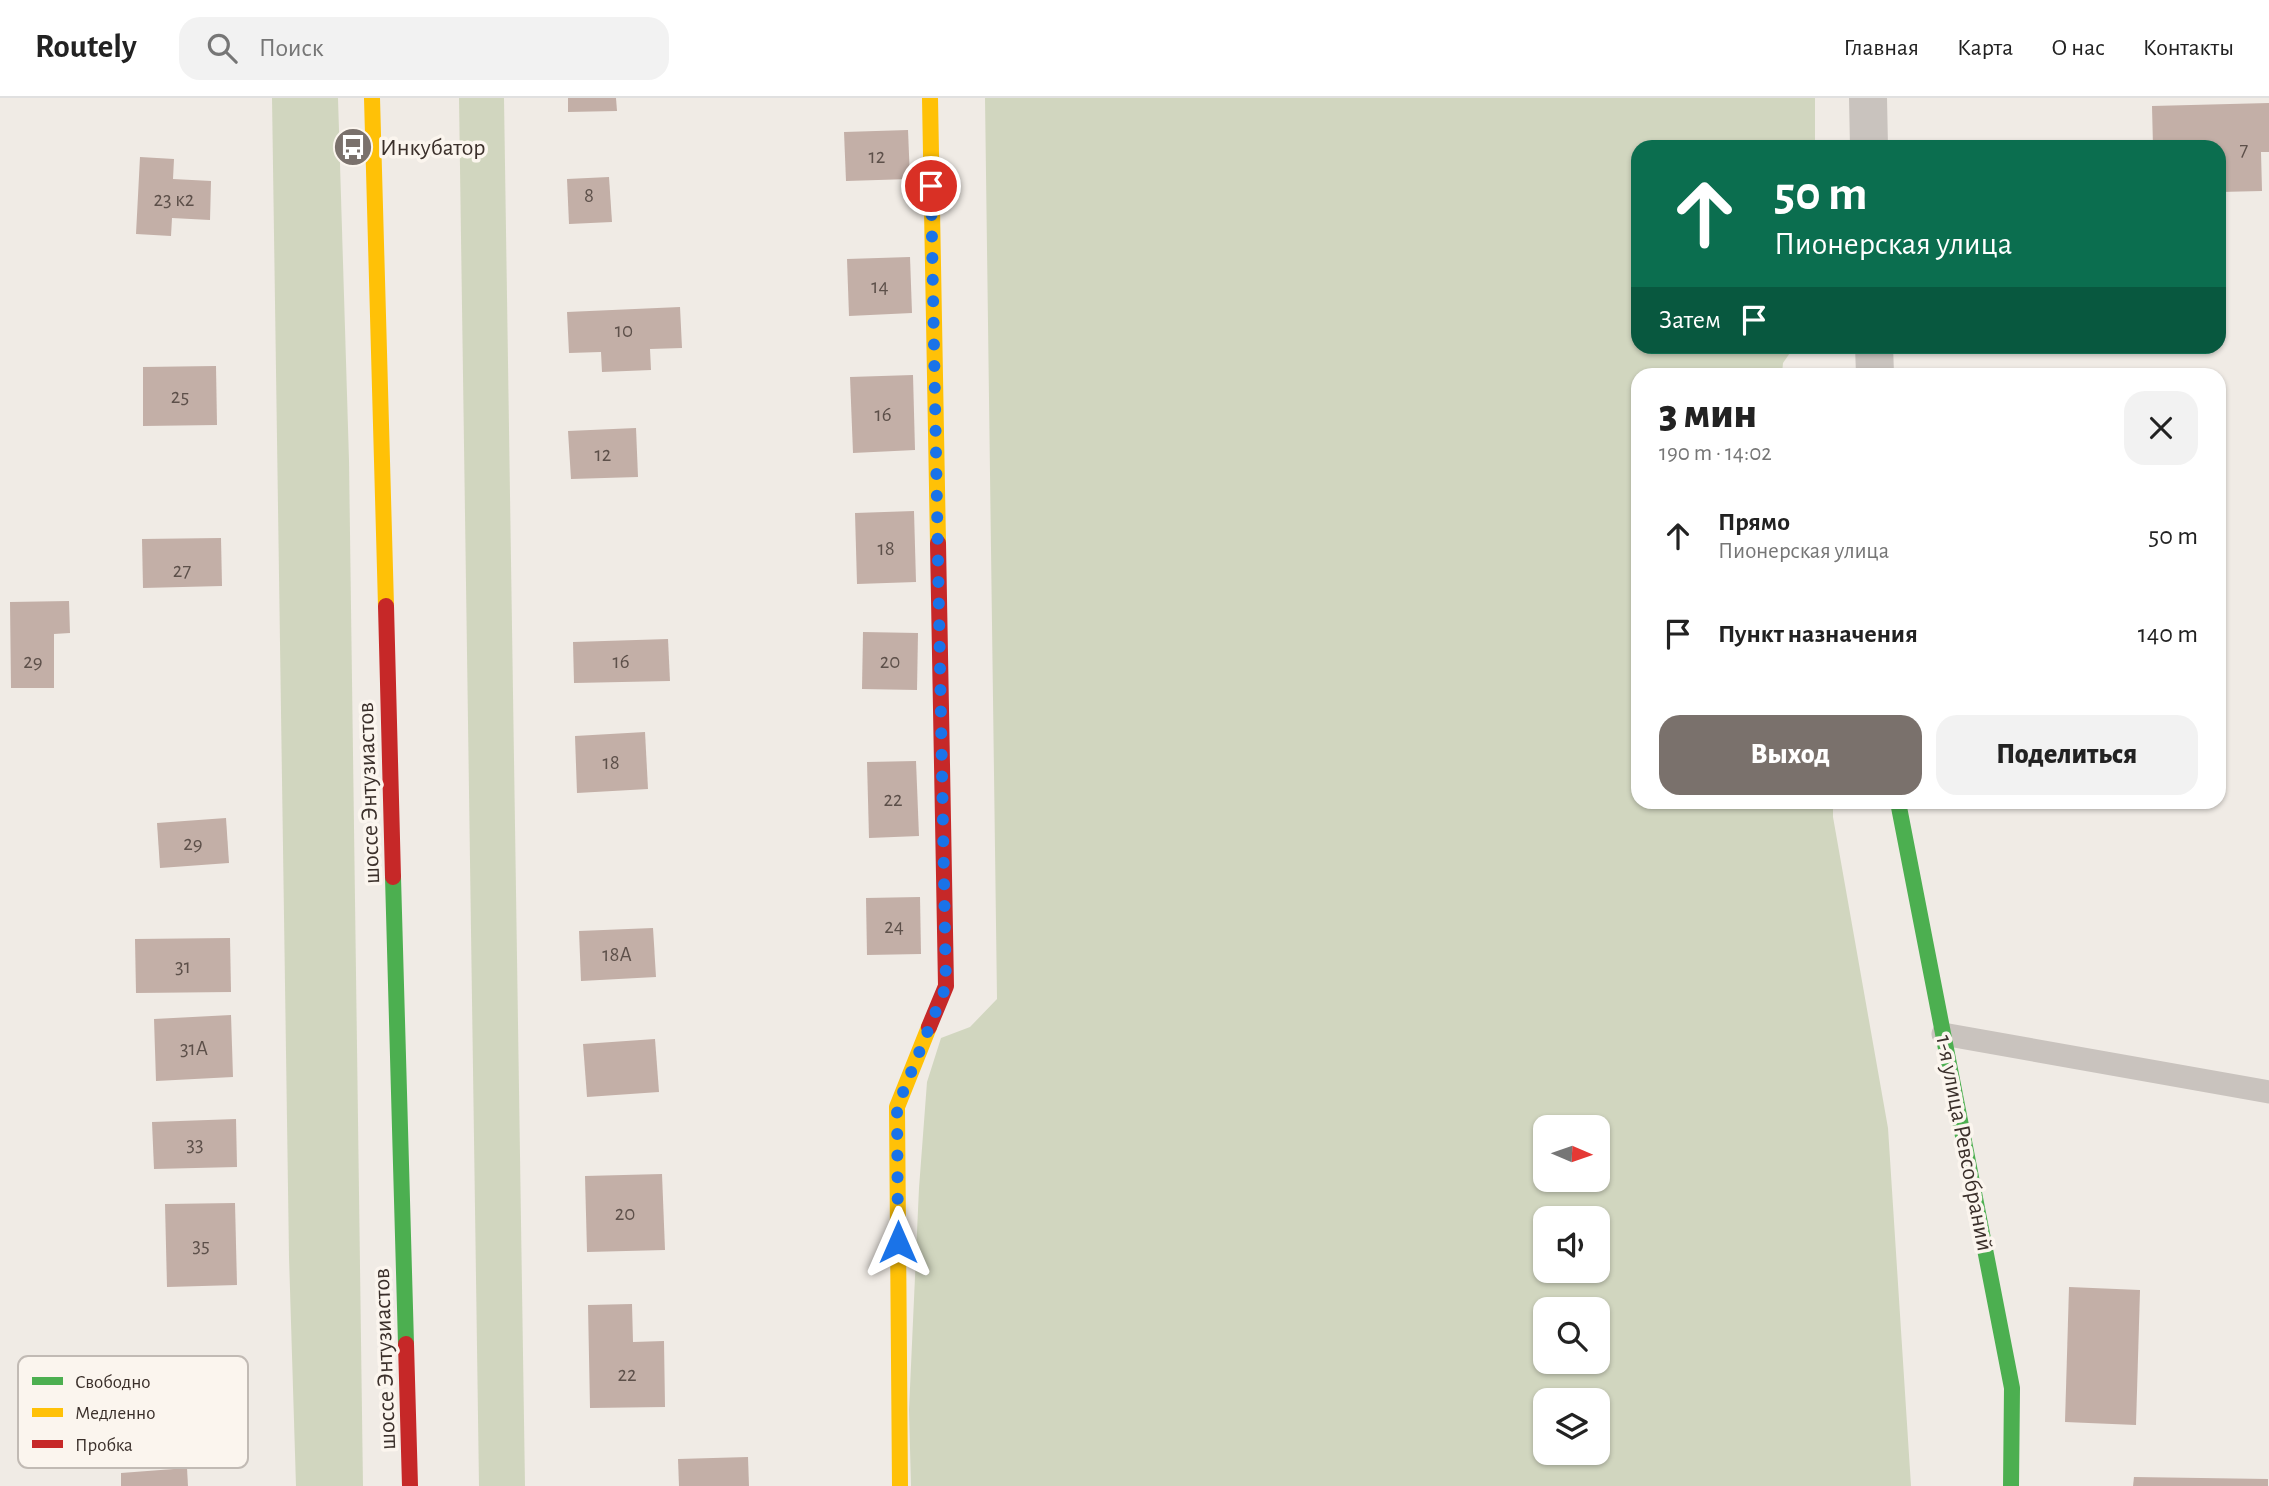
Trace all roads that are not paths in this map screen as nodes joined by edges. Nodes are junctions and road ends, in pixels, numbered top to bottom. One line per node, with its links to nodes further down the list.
1 (372, 98): 8 (street, шоссе Энтузиастов)
2 (930, 98): 9 (street)
3 (1868, 98): 4 (street)
4 (1869, 140)
5 (1899, 809): 6 (street, 1-я улица Ревсобраний)
6 (1943, 1034): 7 (lane); 10 (street, 1-я улица Ревсобраний)
7 (2269, 1092)
8 (410, 1486)
9 (900, 1486)
10 (2011, 1486)

